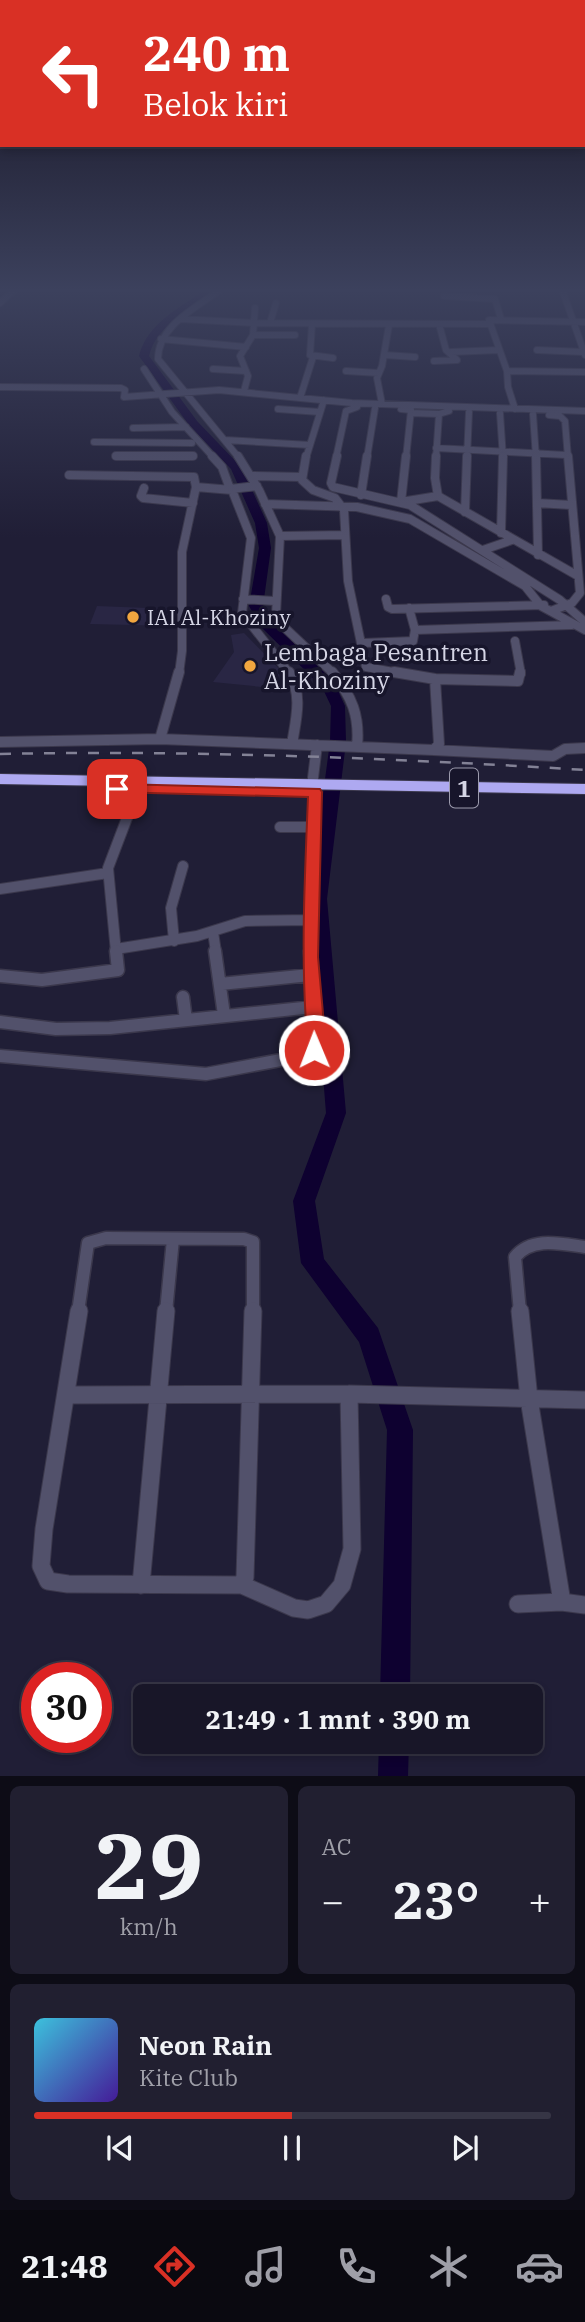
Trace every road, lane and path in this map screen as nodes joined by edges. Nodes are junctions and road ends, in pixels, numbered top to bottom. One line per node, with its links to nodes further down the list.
1 (246, 371): 10 (street)
2 (507, 371): 17 (street)
3 (146, 372): 11 (street)
4 (167, 372): 9 (street)
5 (308, 372): 12 (street)
6 (361, 372): 7 (street)
7 (379, 373): 14 (street)
8 (0, 387): 11 (street)
9 (180, 391): 10 (street); 11 (street); 26 (street)
10 (244, 391): 12 (street)
11 (161, 393): 25 (street)
12 (300, 398): 13 (street)
13 (324, 400): 14 (street); 19 (street)
14 (379, 406): 16 (street); 45 (street); 45 (street)
15 (278, 409): 19 (street)
16 (411, 409): 17 (street); 22 (street); 47 (street)
17 (515, 409): 18 (street)
18 (585, 411)
19 (320, 412): 29 (street)
20 (469, 412): 21 (street); 22 (street); 31 (street)
21 (500, 413): 23 (street); 32 (street)
22 (439, 414): 30 (street)
23 (533, 414): 34 (street); 36 (street)
24 (133, 428): 25 (street)
25 (190, 430): 28 (street); 33 (street)
26 (225, 440): 29 (street); 41 (street)
27 (94, 442): 28 (street)
28 (192, 443): 35 (street)
29 (310, 445): 40 (street)
30 (436, 448): 31 (street); 46 (street)
31 (468, 450): 32 (street); 53 (street)
32 (503, 451): 34 (street); 54 (street)
33 (210, 453): 35 (street); 44 (street)
34 (536, 453): 36 (street); 49 (street)
35 (192, 455): 37 (street); 39 (street)
36 (566, 455): 51 (street)
37 (116, 456)
38 (69, 475): 39 (street)
39 (194, 477): 42 (street)
40 (302, 479): 41 (street); 52 (street)
41 (253, 482): 44 (street); 50 (street)
42 (196, 487): 44 (street); 48 (street)
43 (144, 488): 48 (street)
44 (233, 488): 62 (street)
45 (361, 495): 47 (street)
46 (438, 496): 47 (street); 53 (street)
47 (401, 502): 58 (street)
48 (193, 503): 75 (street)
49 (537, 503): 51 (street); 59 (street)
50 (265, 505): 52 (street); 56 (street)
51 (571, 505): 60 (street)
52 (339, 506): 55 (street); 65 (street)
53 (465, 512): 54 (street)
54 (501, 533): 57 (street)
55 (345, 535): 56 (street); 73 (street)
56 (280, 536): 63 (street)
57 (512, 540): 58 (street); 59 (street)
58 (483, 551): 64 (street)
59 (538, 555): 60 (street)
60 (578, 576): 64 (street)
61 (386, 599): 66 (street)
62 (245, 600): 63 (street); 77 (street)
63 (272, 601): 79 (street)
64 (563, 603): 65 (street); 67 (street); 68 (street)
65 (541, 606): 66 (street); 67 (street)
66 (409, 608): 70 (street)
67 (551, 611): 69 (street)
68 (585, 622)
69 (572, 625): 70 (street); 71 (street)
70 (415, 630): 73 (street)
71 (585, 630)
72 (515, 641): 74 (street)
73 (363, 643): 74 (street)
74 (435, 679): 81 (street)
75 (160, 739): 76 (street); 77 (street)
76 (0, 742)
77 (292, 744): 78 (street)
78 (317, 745): 79 (street); 87 (street)
79 (357, 747): 81 (street)
80 (585, 748): 81 (street)
81 (430, 750)
82 (0, 779): 83 (highway, 1)
83 (54, 785): 84 (highway, 1); 85 (highway, 1)
84 (82, 785): 86 (highway, 1); 87 (highway, 1)
85 (0, 787)
86 (138, 789): 87 (highway, 1); 94 (street)
87 (315, 789): 89 (highway, 1); 92 (street)
88 (585, 789): 89 (highway, 1)
89 (344, 790): 90 (highway, 1)
90 (585, 796)
91 (280, 827): 92 (street)
92 (315, 827): 96 (street)
93 (183, 866): 98 (street)
94 (108, 873): 95 (street); 99 (street)
95 (0, 890)
96 (310, 920): 97 (street); 100 (street)
97 (213, 932): 98 (street); 102 (street)
98 (174, 941): 99 (street)
99 (116, 949): 101 (street)
100 (310, 975): 102 (street); 104 (street)
101 (0, 976)
102 (220, 984): 105 (street)
103 (183, 997): 106 (street)
104 (313, 1007): 105 (street); 108 (street)
105 (224, 1015): 106 (street)
106 (187, 1020): 107 (street)
107 (0, 1022)
108 (0, 1056)
109 (173, 1239): 112 (street); 113 (street); 114 (street)
110 (585, 1247): 115 (street)
111 (349, 1394): 114 (street); 115 (street); 118 (street)
112 (67, 1395): 113 (street); 117 (street)
113 (159, 1395): 114 (street); 117 (street)
114 (250, 1395): 118 (street)
115 (529, 1399): 116 (street); 119 (street)
116 (585, 1400)
117 (141, 1585): 118 (street)
118 (242, 1585)
119 (562, 1602): 120 (street); 121 (street)
120 (518, 1604)
121 (585, 1605)

